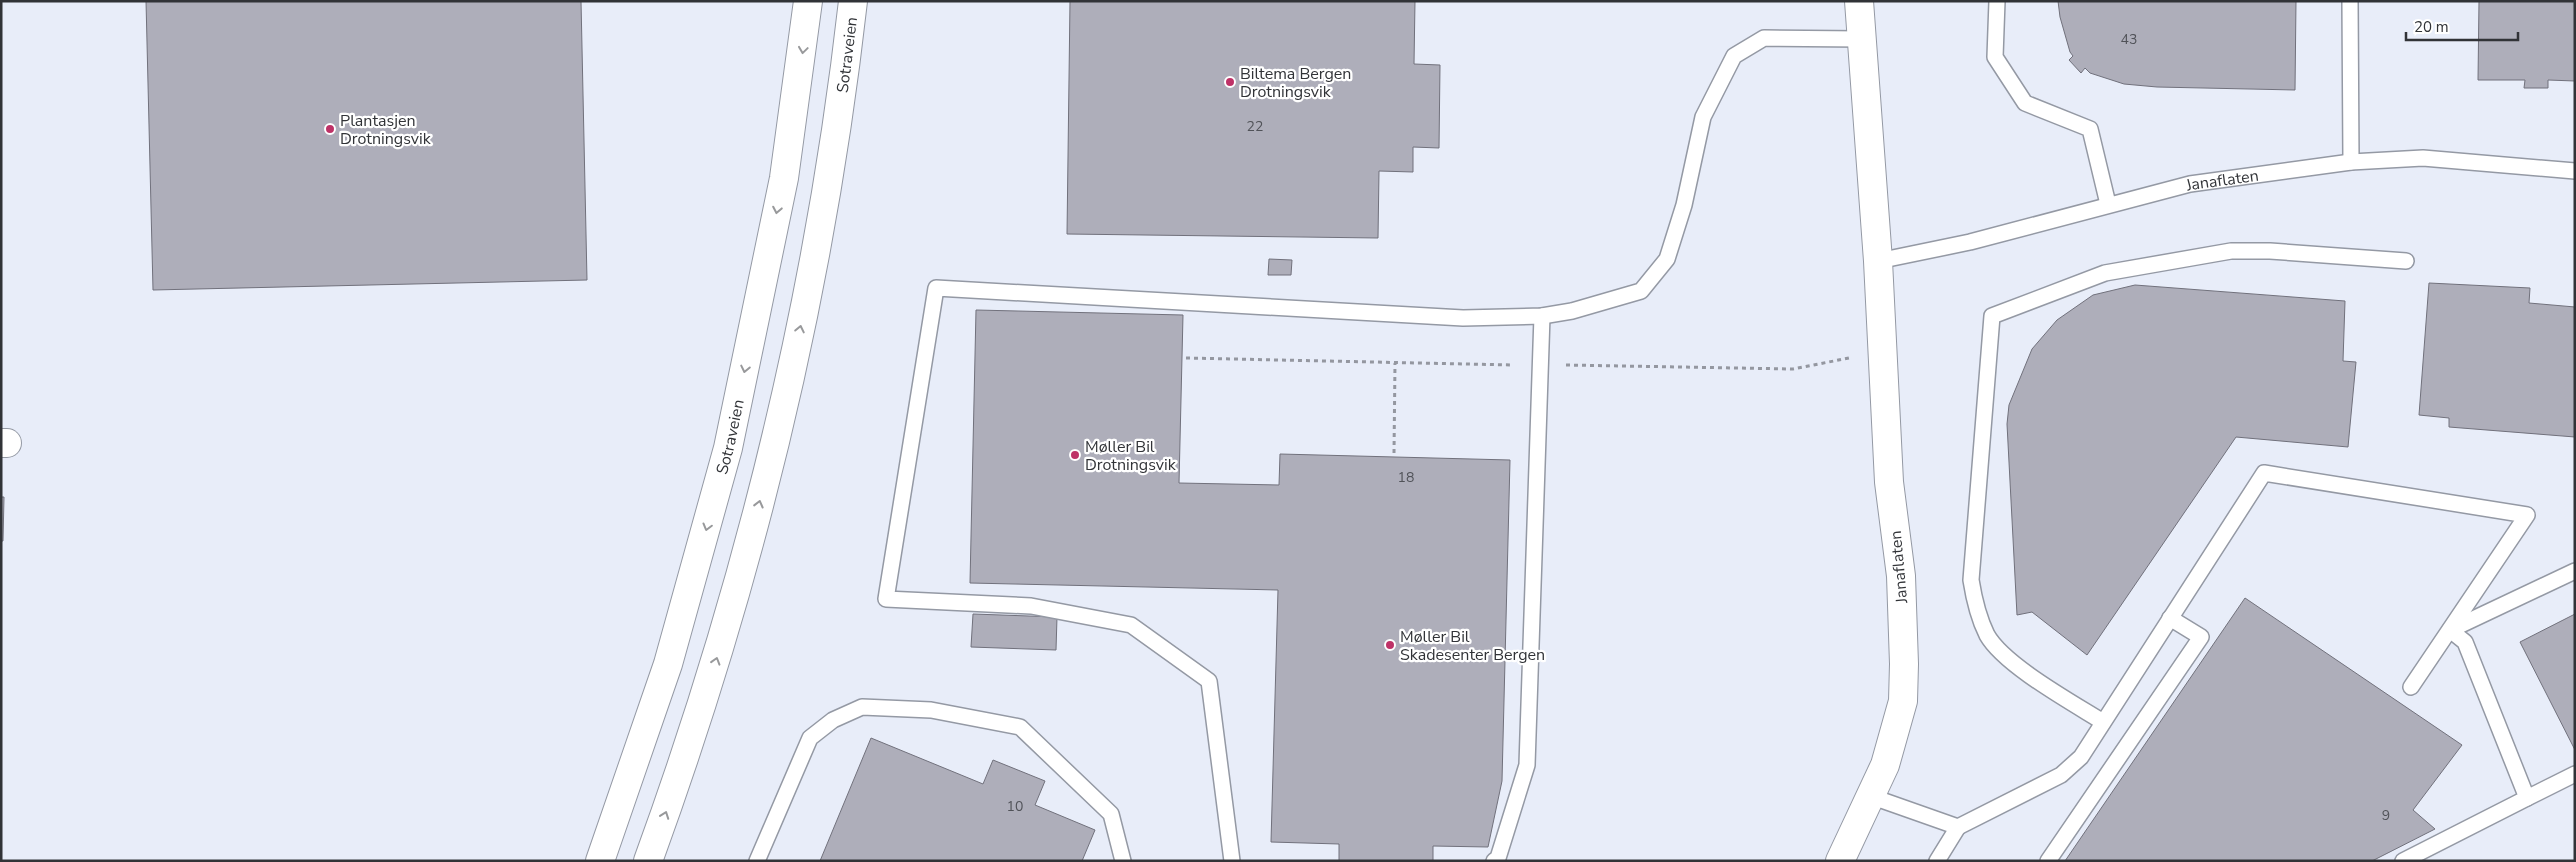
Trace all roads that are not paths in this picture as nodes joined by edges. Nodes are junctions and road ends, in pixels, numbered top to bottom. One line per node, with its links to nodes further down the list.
1 (808, 1): 22 (main road, Sotraveien, one-way to 22)
2 (853, 1): 23 (main road, Sotraveien, one-way to 2)
3 (1859, 1): 6 (main road, Janaflaten)
4 (1997, 1): 9 (lane)
5 (2350, 1): 7 (lane)
6 (1862, 39): 10 (main road, Janaflaten); 12 (lane)
7 (2351, 162): 8 (lane, Janaflaten); 9 (lane, Janaflaten)
8 (2575, 171)
9 (2108, 204): 10 (lane, Janaflaten)
10 (1878, 261): 19 (main road, Janaflaten)
11 (2406, 261): 17 (lane)
12 (1542, 316): 26 (lane); 27 (lane)
13 (2575, 570): 15 (lane)
14 (2170, 618): 15 (lane); 17 (lane); 30 (lane)
15 (2450, 630): 16 (lane); 20 (lane)
16 (2411, 687)
17 (2103, 722): 21 (lane)
18 (2575, 774): 20 (lane)
19 (1870, 796): 21 (lane); 28 (main road, Janaflaten)
20 (2527, 798): 31 (lane)
21 (1958, 827): 29 (lane)
22 (600, 861)
23 (648, 861)
24 (757, 861): 25 (lane)
25 (1123, 861)
26 (1232, 861)
27 (1494, 861)
28 (1840, 861)
29 (1937, 861)
30 (2048, 861)
31 (2403, 861)

